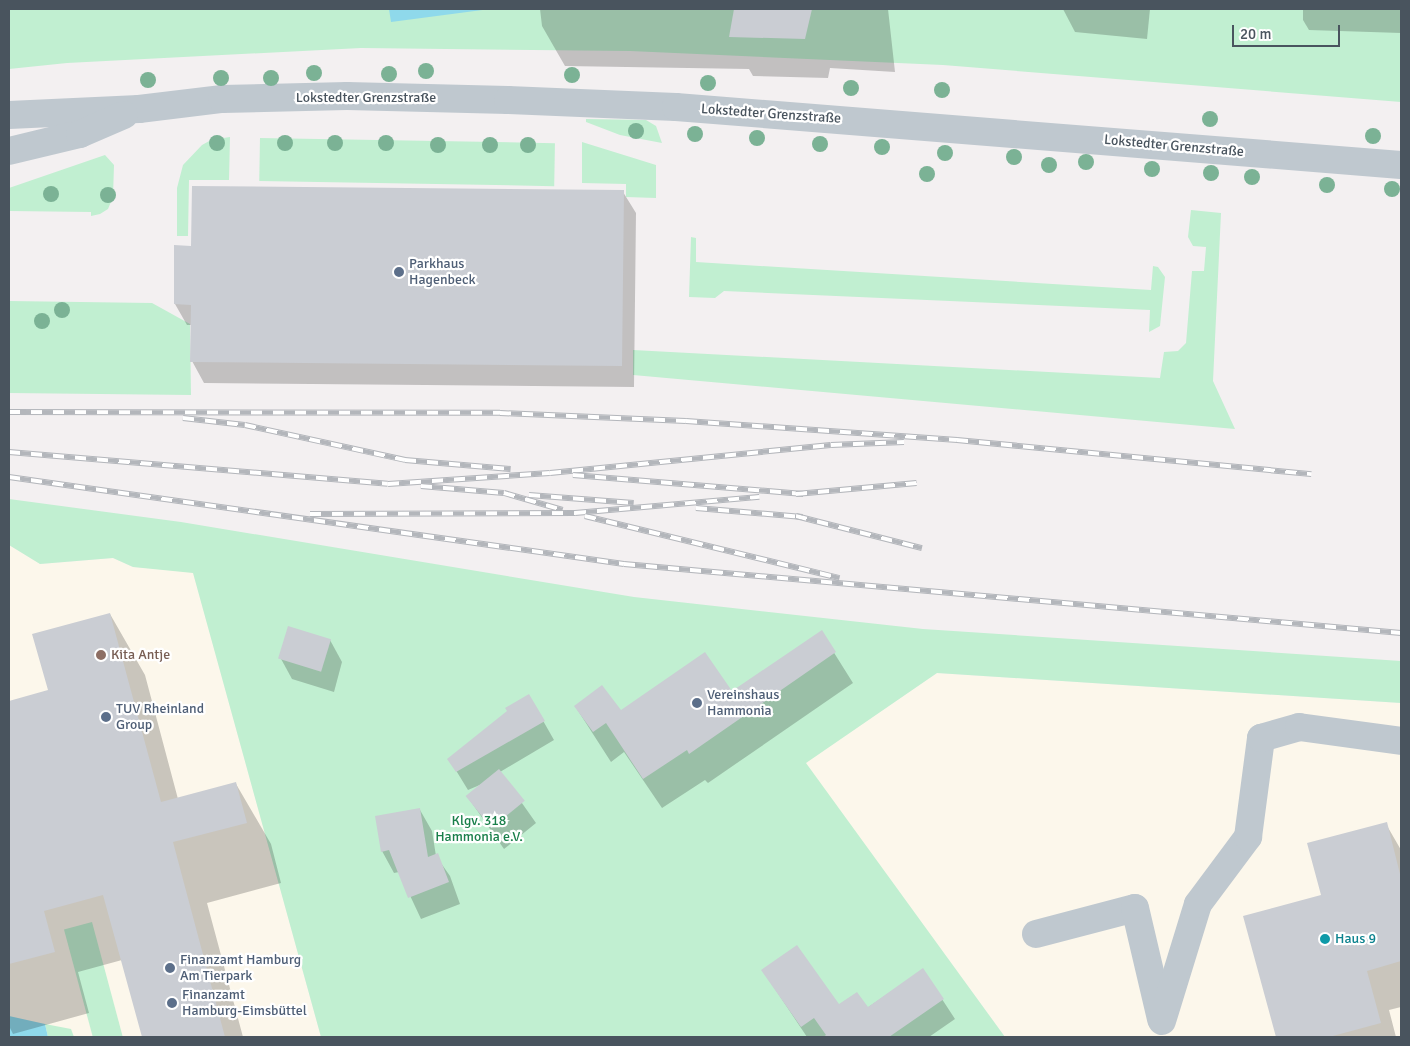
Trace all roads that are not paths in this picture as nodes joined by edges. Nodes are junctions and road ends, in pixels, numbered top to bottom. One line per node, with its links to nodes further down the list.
1 (139, 109): 2 (street, Lokstedter Grenzstraße); 3 (street, Lokstedter Grenzstraße); 4 (street, Lokstedter Grenzstraße)
2 (9, 114)
3 (9, 151)
4 (1401, 165)
5 (1401, 741): 7 (street)
6 (1036, 934): 7 (street)
7 (1164, 1029)

